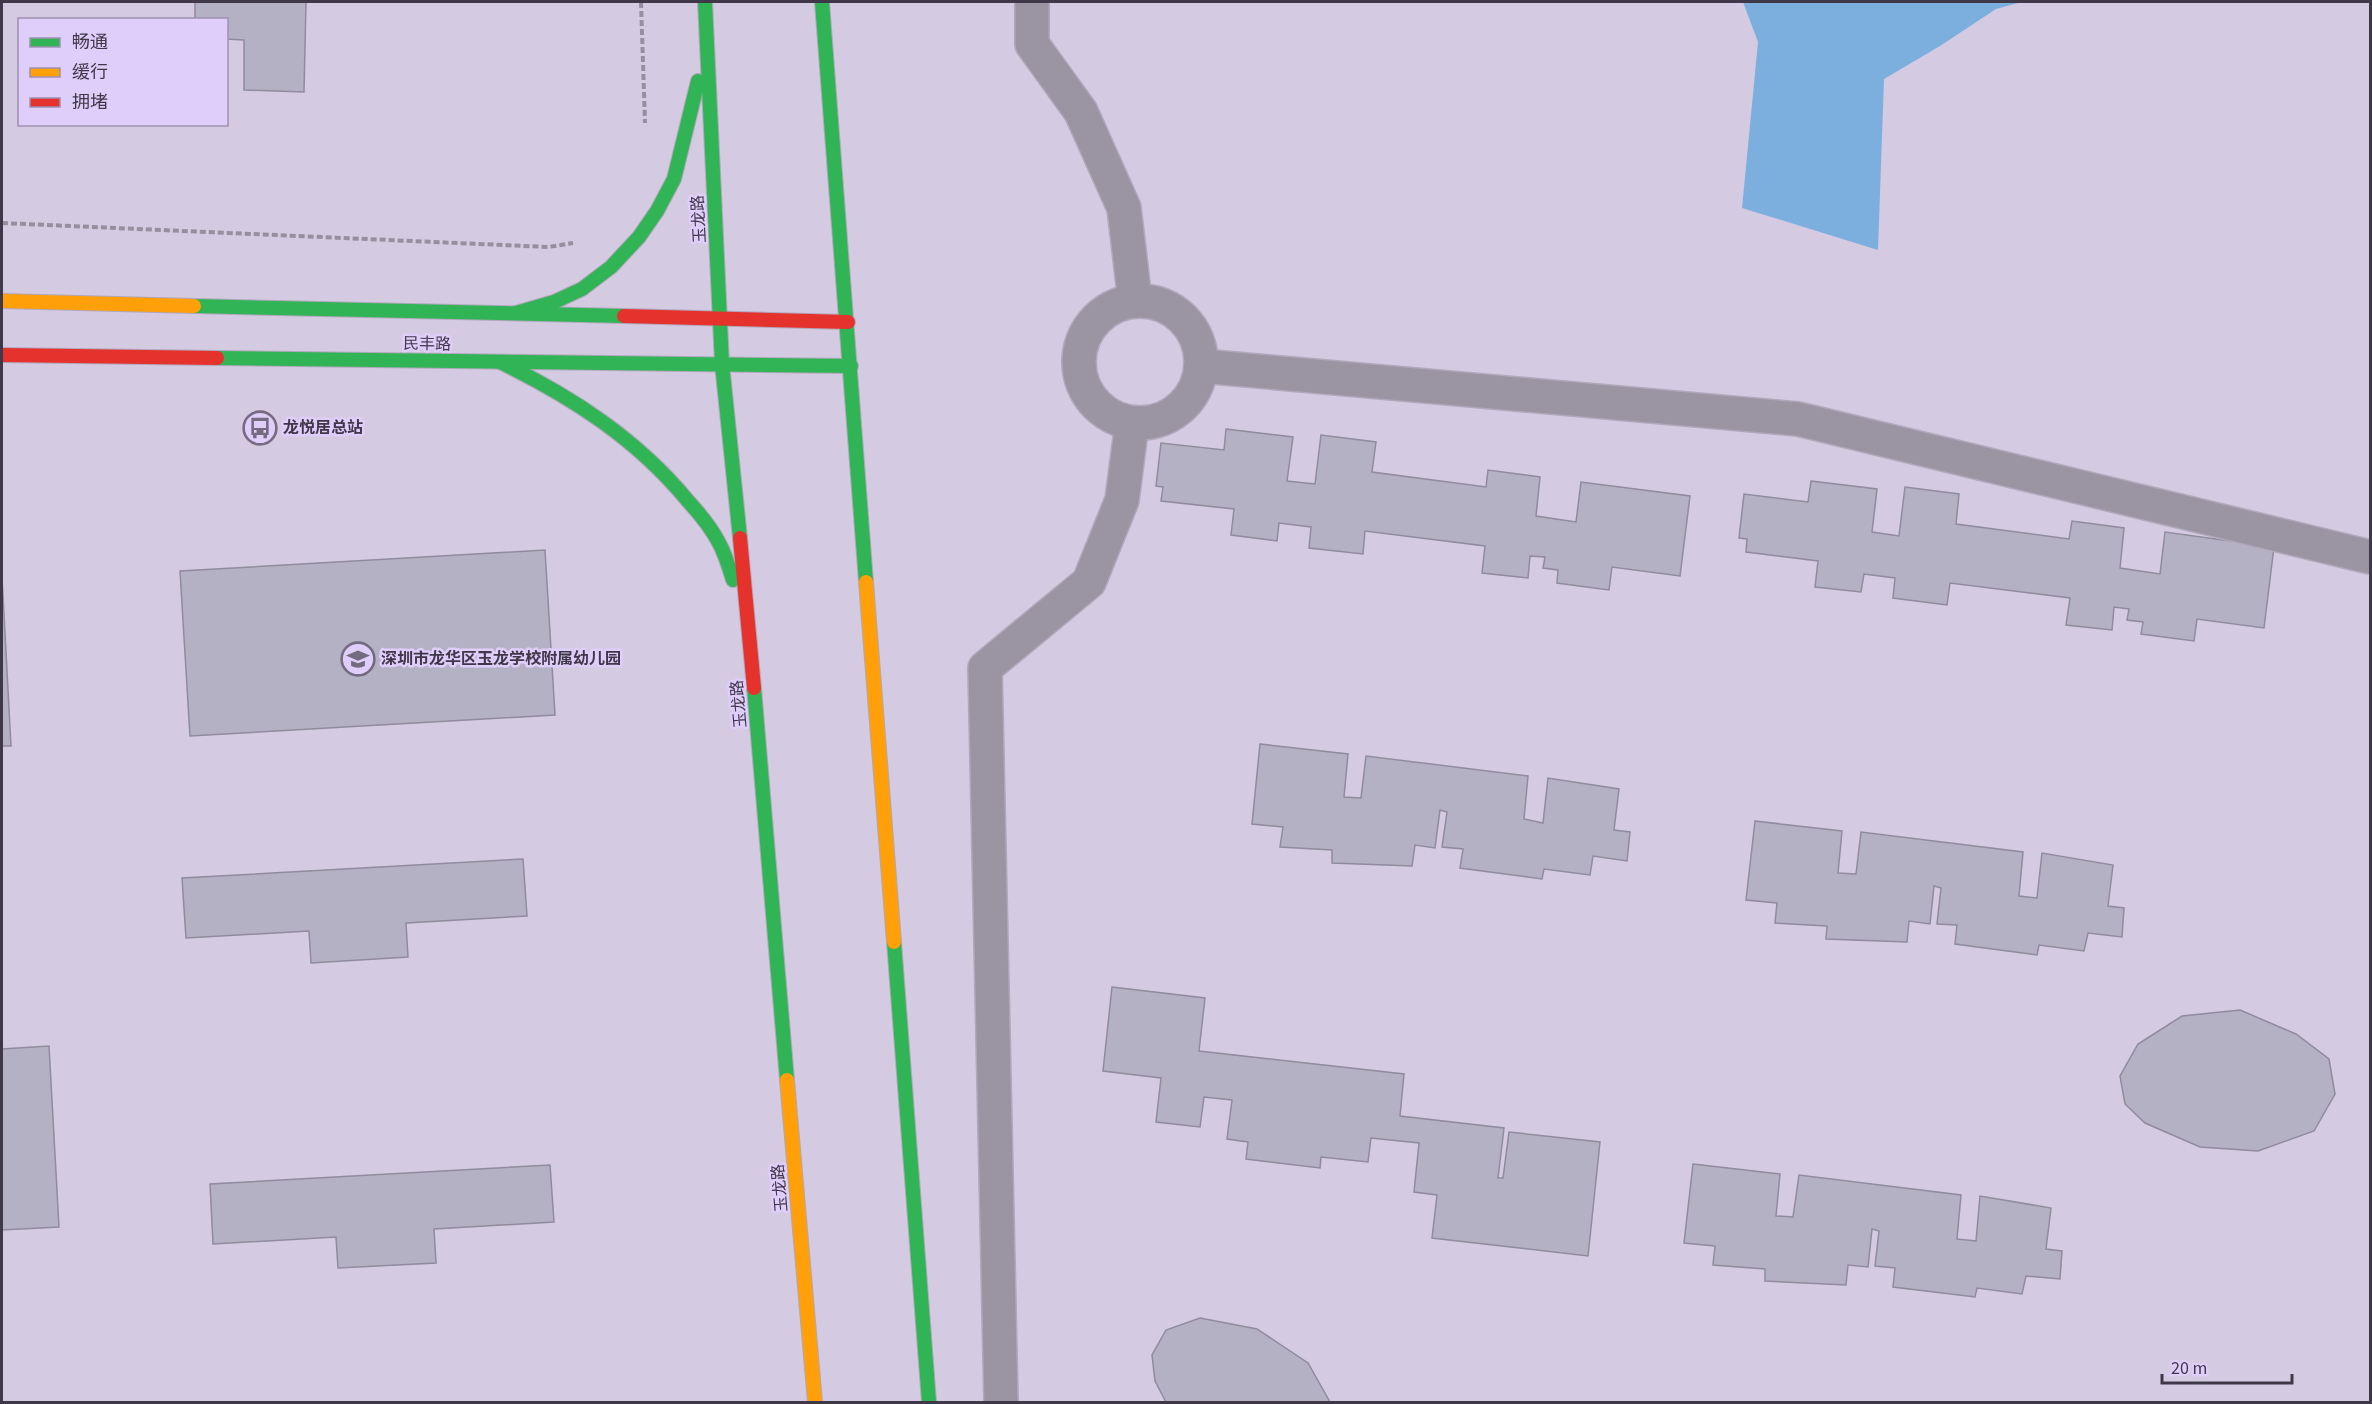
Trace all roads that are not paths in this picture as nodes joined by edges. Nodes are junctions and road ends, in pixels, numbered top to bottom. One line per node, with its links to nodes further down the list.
1 (705, 2): 4 (main road, 玉龙路)
2 (822, 2): 9 (main road)
3 (1032, 2): 6 (street)
4 (707, 45): 7 (main road); 8 (main road, 玉龙路)
5 (2, 301): 7 (main road, 民丰路)
6 (1135, 301): 14 (street); 15 (street)
7 (516, 313): 8 (main road, 民丰路)
8 (720, 318): 9 (main road, 民丰路); 12 (main road, 玉龙路)
9 (848, 322): 13 (main road)
10 (2, 355): 11 (main road, 民丰路)
11 (500, 362): 12 (main road, 民丰路); 17 (main road)
12 (722, 364): 13 (main road, 民丰路); 17 (main road, 玉龙路)
13 (851, 366): 19 (main road)
14 (1201, 366): 15 (street); 16 (street)
15 (1132, 423): 20 (street)
16 (2370, 557)
17 (748, 619): 18 (main road, 玉龙路)
18 (815, 1402)
19 (929, 1402)
20 (1001, 1402)

